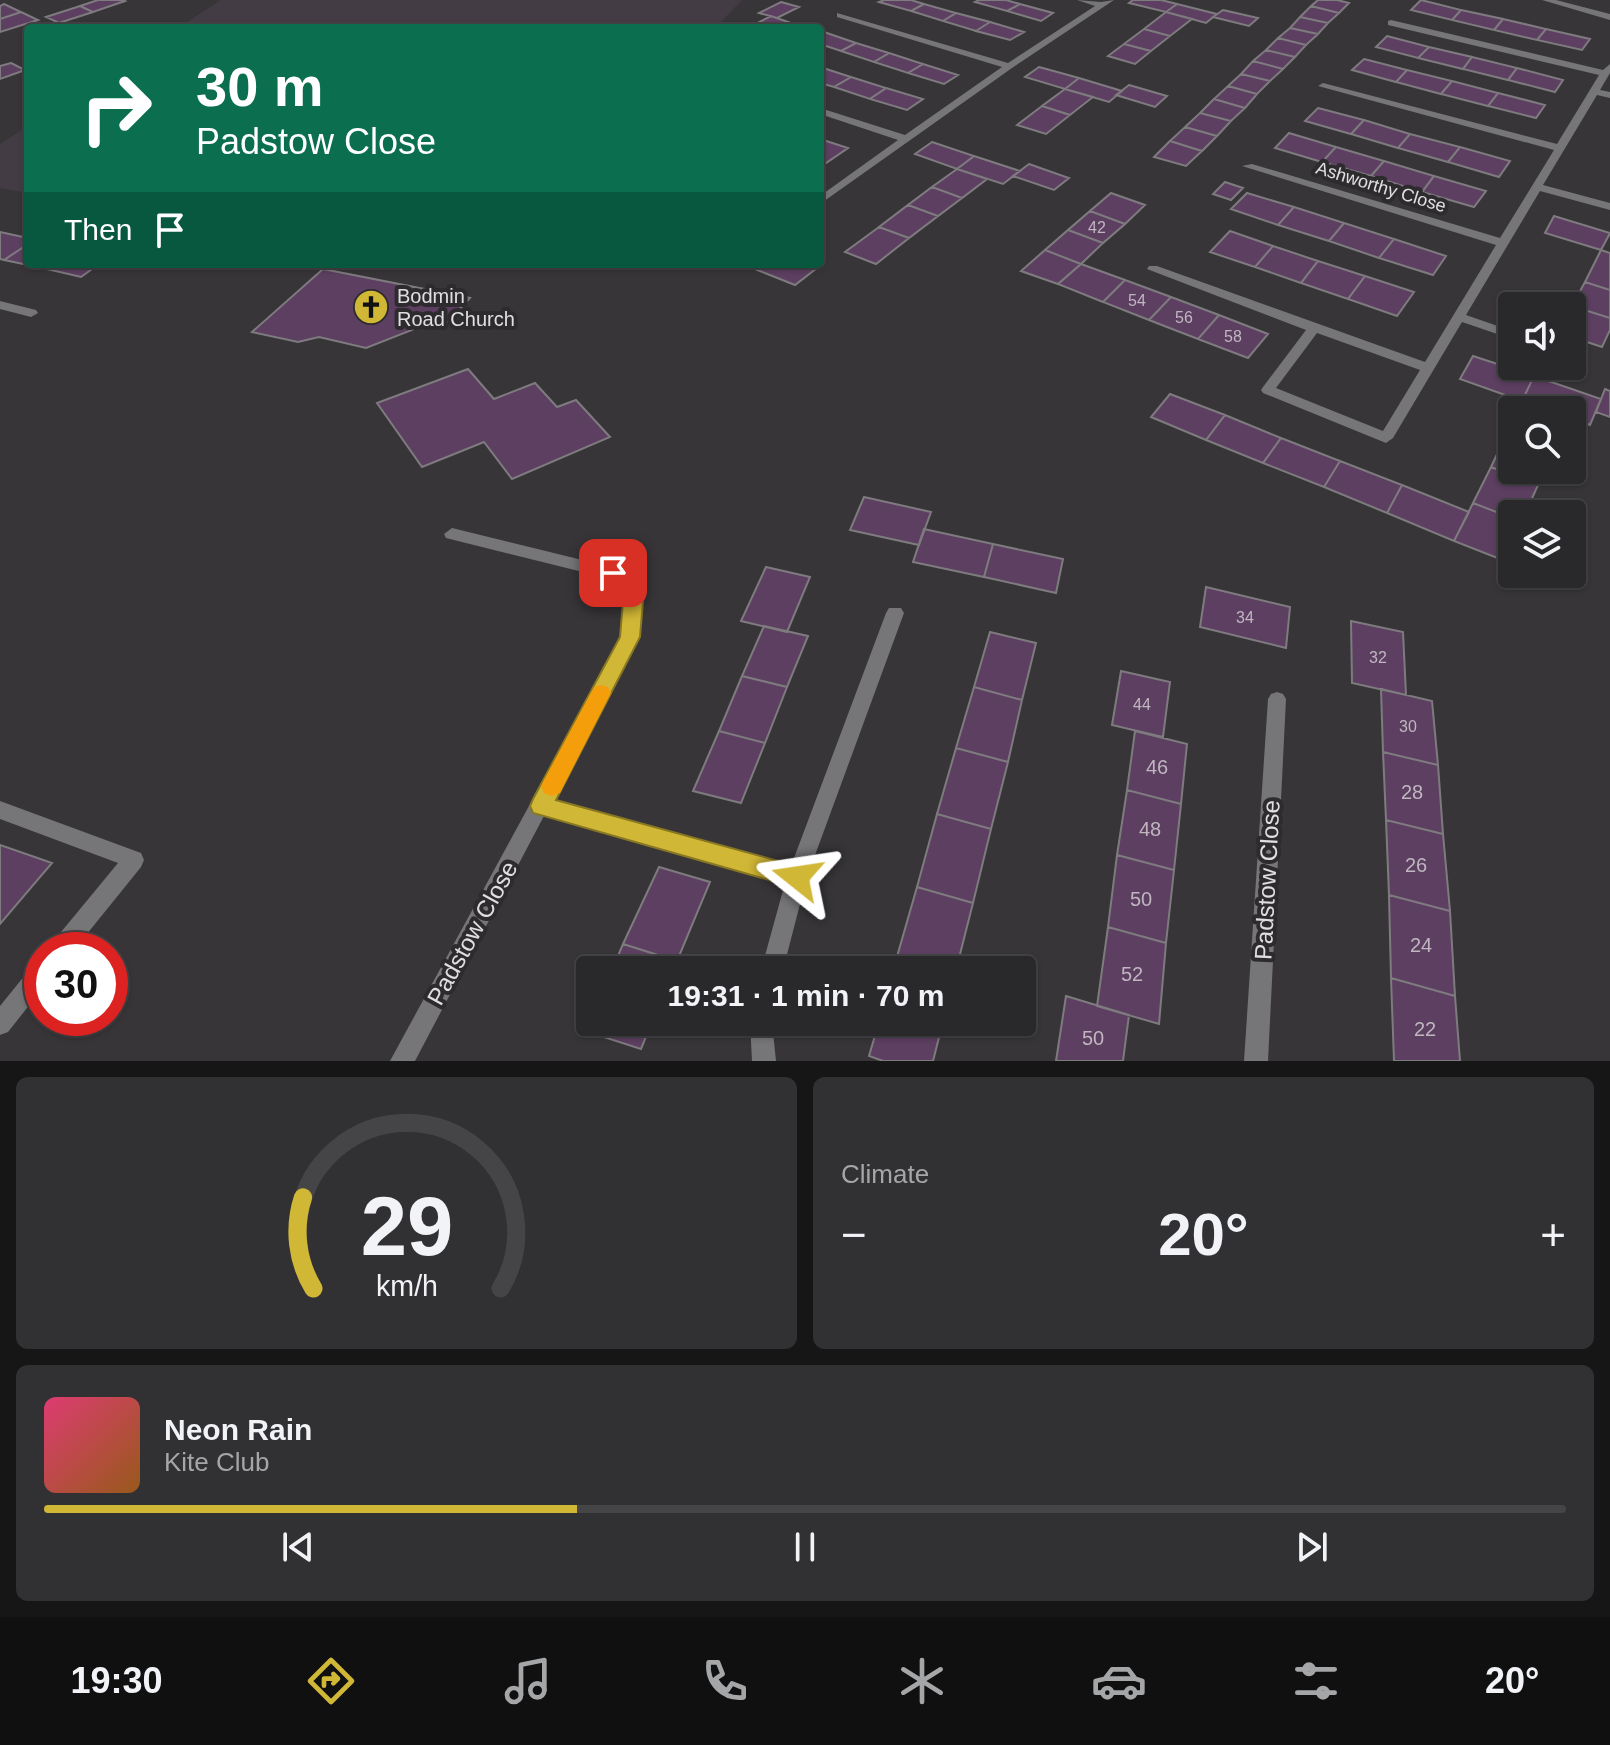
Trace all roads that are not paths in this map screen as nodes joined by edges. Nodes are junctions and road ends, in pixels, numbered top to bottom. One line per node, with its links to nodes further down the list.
1 (1081, 0): 3 (street)
2 (1546, 0): 5 (street)
3 (1106, 3): 7 (street)
4 (840, 15): 7 (street)
5 (1610, 17)
6 (1391, 23): 8 (street)
7 (1009, 66): 13 (street)
8 (1608, 70): 10 (street)
9 (1323, 86): 14 (street)
10 (1594, 91): 11 (street); 14 (street)
11 (1610, 95)
12 (824, 112): 13 (street)
13 (905, 139): 18 (street)
14 (1560, 148): 17 (street)
15 (1248, 166): 21 (street, Ashworthy Close)
16 (824, 183): 18 (street)
17 (1537, 187): 20 (street); 21 (street)
18 (837, 188): 19 (street)
19 (824, 198)
20 (1610, 207)
21 (1503, 243): 25 (street)
22 (1153, 269): 26 (street)
23 (0, 305): 24 (street)
24 (31, 313)
25 (1459, 317): 27 (street); 28 (street)
26 (1314, 328): 28 (street); 28 (street)
27 (1498, 330)
28 (1429, 368)
29 (452, 534): 32 (street, Padstow Close)
30 (895, 613): 34 (street)
31 (1277, 699): 42 (street, Padstow Close)
32 (541, 806): 34 (street); 40 (street, Padstow Close)
33 (0, 810): 35 (street)
34 (797, 877): 36 (street)
35 (75, 932)
36 (776, 956)
37 (24, 994): 38 (street)
38 (0, 1024)
39 (762, 1036): 41 (street)
40 (402, 1061)
41 (764, 1061)
42 (1256, 1061)

